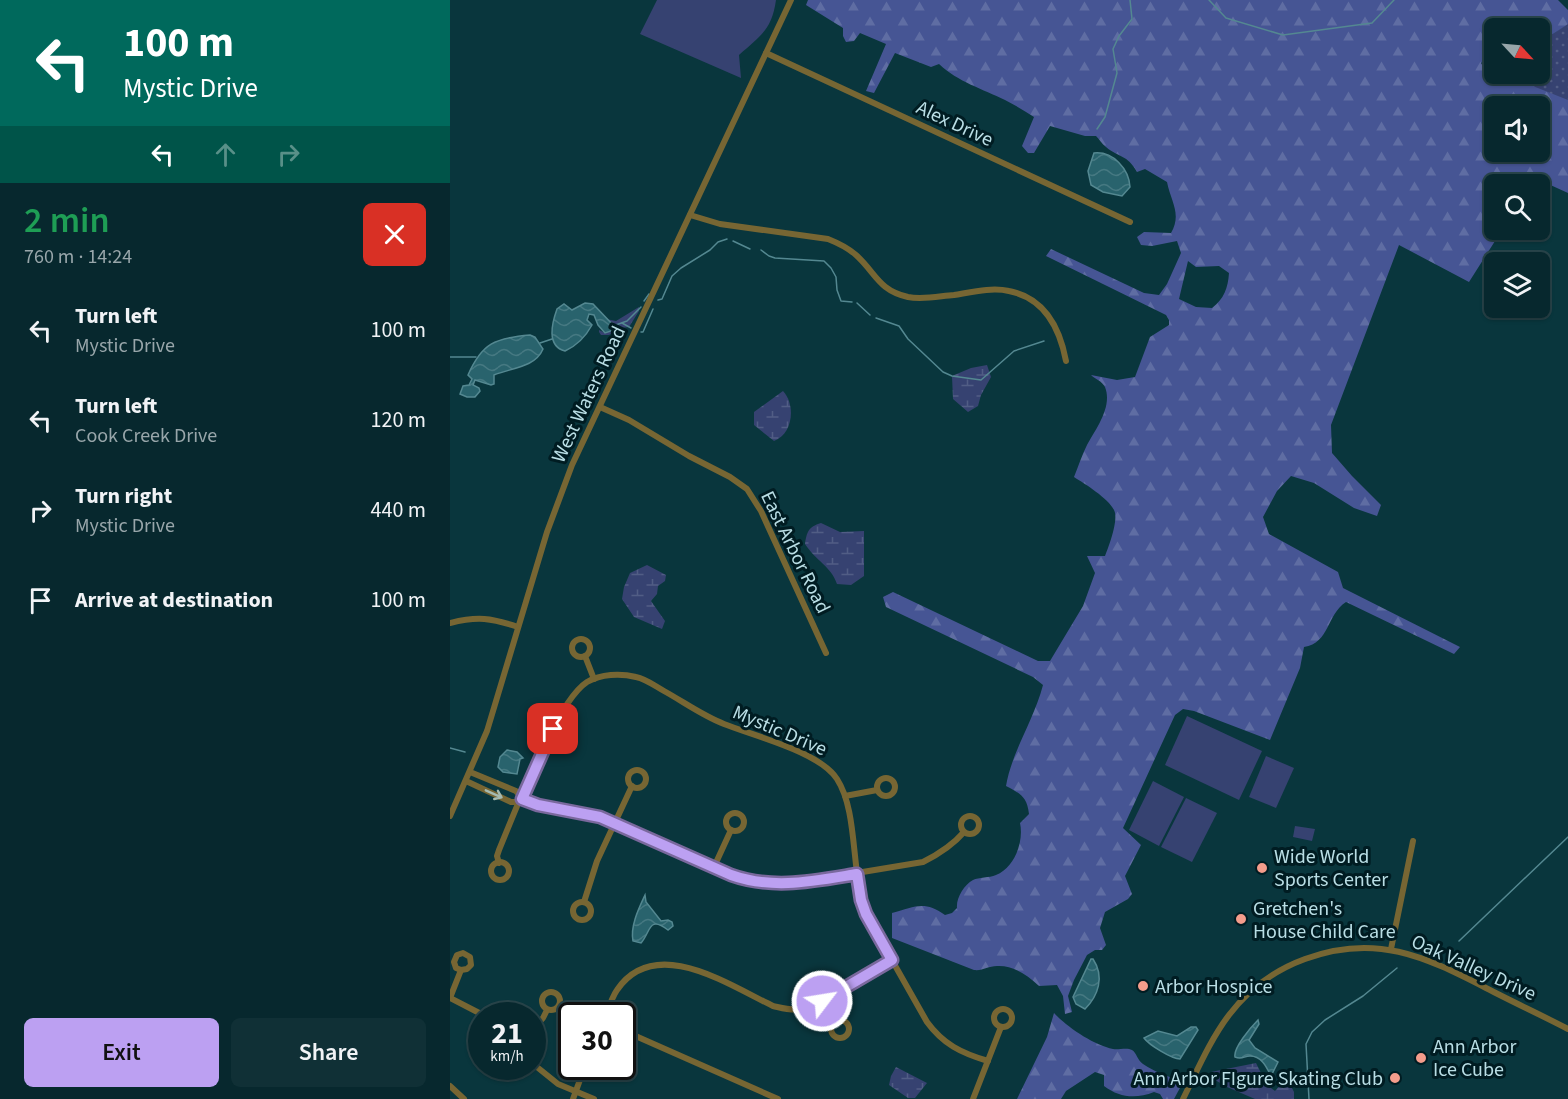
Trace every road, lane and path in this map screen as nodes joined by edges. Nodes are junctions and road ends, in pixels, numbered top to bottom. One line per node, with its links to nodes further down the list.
1 (791, 0): 2 (street, West Waters Road)
2 (766, 53): 3 (street, West Waters Road); 4 (street, Alex Drive)
3 (690, 215): 5 (street); 6 (street, West Waters Road)
4 (1130, 222)
5 (1066, 361)
6 (600, 407): 8 (street, West Waters Road); 9 (street, East Arbor Road)
7 (450, 623): 8 (street)
8 (518, 627): 12 (street, West Waters Road)
9 (826, 653)
10 (585, 656): 11 (street)
11 (594, 679): 16 (street, Mystic Drive); 17 (street)
12 (471, 772): 13 (street, West Waters Road); 17 (street)
13 (466, 781): 17 (street, one-way to 17); 18 (street, West Waters Road)
14 (632, 786): 19 (street)
15 (877, 790): 16 (street)
16 (845, 796): 25 (street, Mystic Drive)
17 (522, 799): 19 (street); 23 (street)
18 (450, 816)
19 (614, 824): 24 (street); 26 (street)
20 (732, 830): 24 (street)
21 (964, 832): 25 (street)
22 (1413, 842): 27 (street)
23 (499, 863)
24 (714, 867): 25 (street)
25 (857, 874): 28 (street, Mystic Drive)
26 (584, 902)
27 (1391, 949): 36 (street, Oak Valley Drive); 48 (street, Oak Valley Drive)
28 (892, 960): 31 (street); 38 (street, Mystic Drive)
29 (461, 970): 30 (street)
30 (450, 998): 33 (street)
31 (822, 1001): 32 (street); 34 (street)
32 (612, 1002)
33 (468, 1007)
34 (834, 1022)
35 (1001, 1027): 38 (street)
36 (1568, 1029)
37 (636, 1036): 46 (street)
38 (988, 1061): 47 (street)
39 (546, 1076): 42 (street)
40 (580, 1080): 42 (street)
41 (450, 1086): 43 (street)
42 (576, 1091): 44 (street); 45 (street)
43 (464, 1099)
44 (573, 1099)
45 (594, 1099)
46 (778, 1099)
47 (973, 1099)
48 (1183, 1099)

